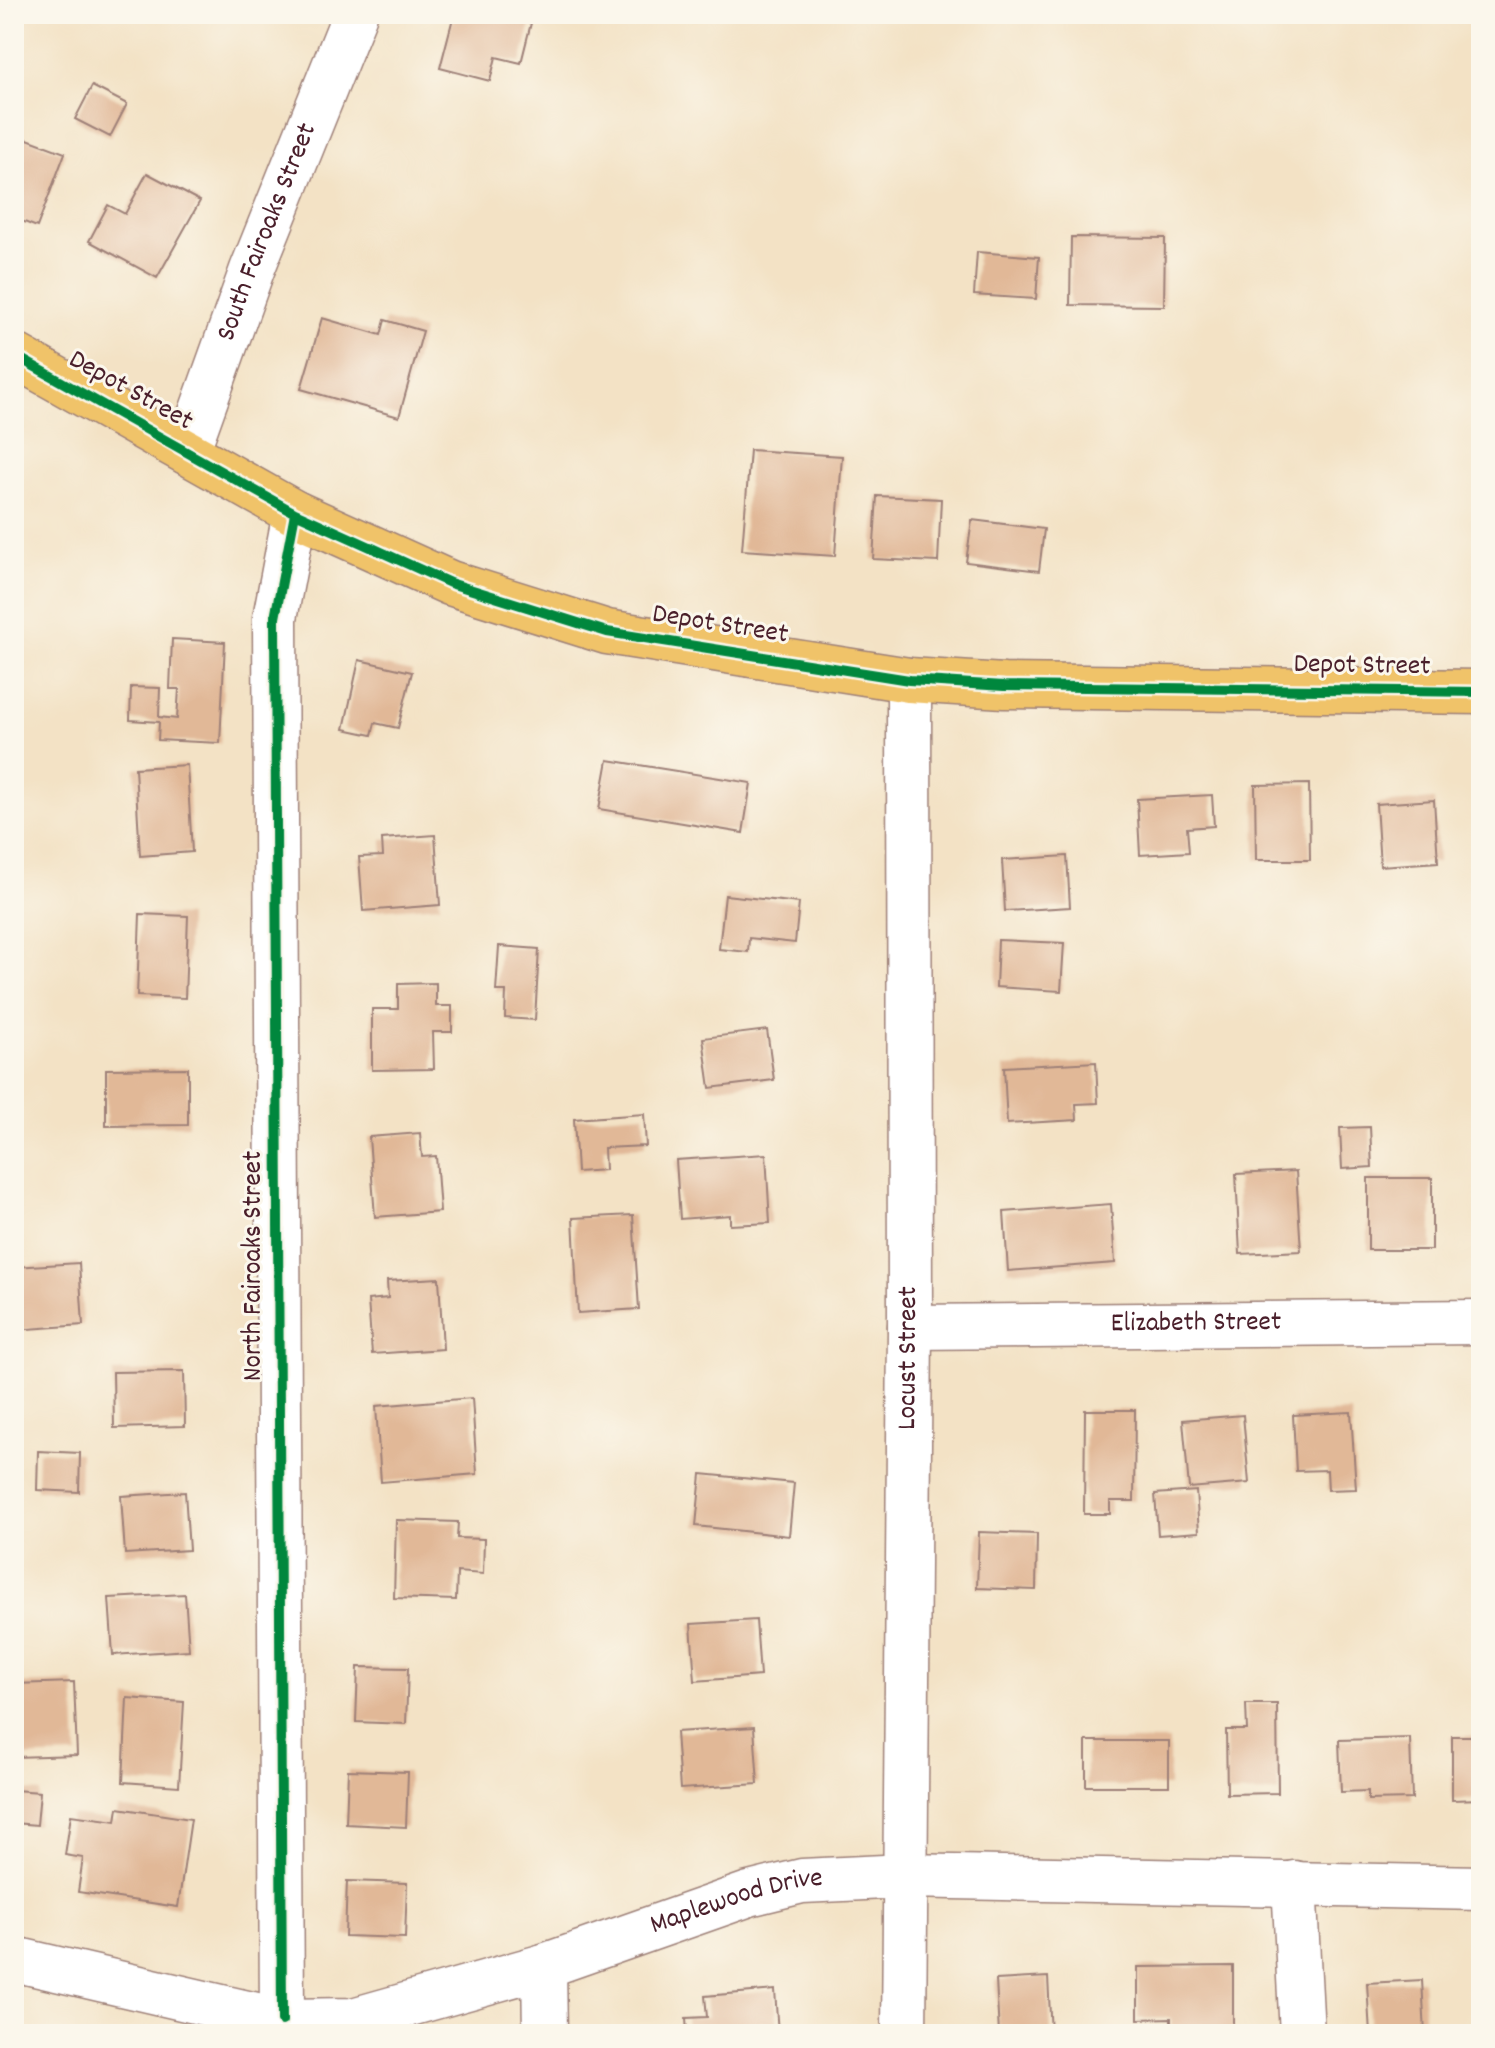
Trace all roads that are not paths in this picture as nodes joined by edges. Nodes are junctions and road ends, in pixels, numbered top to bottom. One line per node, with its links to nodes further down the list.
1 (355, 14): 3 (street, South Fairoaks Street)
2 (14, 355): 3 (main road, Depot Street)
3 (187, 452): 4 (main road, Depot Street)
4 (295, 513): 5 (main road, Depot Street); 14 (street, North Fairoaks Street)
5 (909, 680): 6 (main road, Depot Street); 8 (street, Locust Street)
6 (1481, 692)
7 (1481, 1322): 8 (street, Elizabeth Street)
8 (910, 1327): 9 (street, Locust Street)
9 (905, 1876): 10 (street, Maplewood Drive); 13 (street, Maplewood Drive); 16 (street, Locust Street)
10 (1294, 1883): 11 (street, Maplewood Drive); 17 (street)
11 (1481, 1888)
12 (14, 1959): 14 (street, Maplewood Drive)
13 (544, 1966): 14 (street, Maplewood Drive); 15 (street)
14 (282, 2021)
15 (545, 2034)
16 (904, 2034)
17 (1302, 2034)

